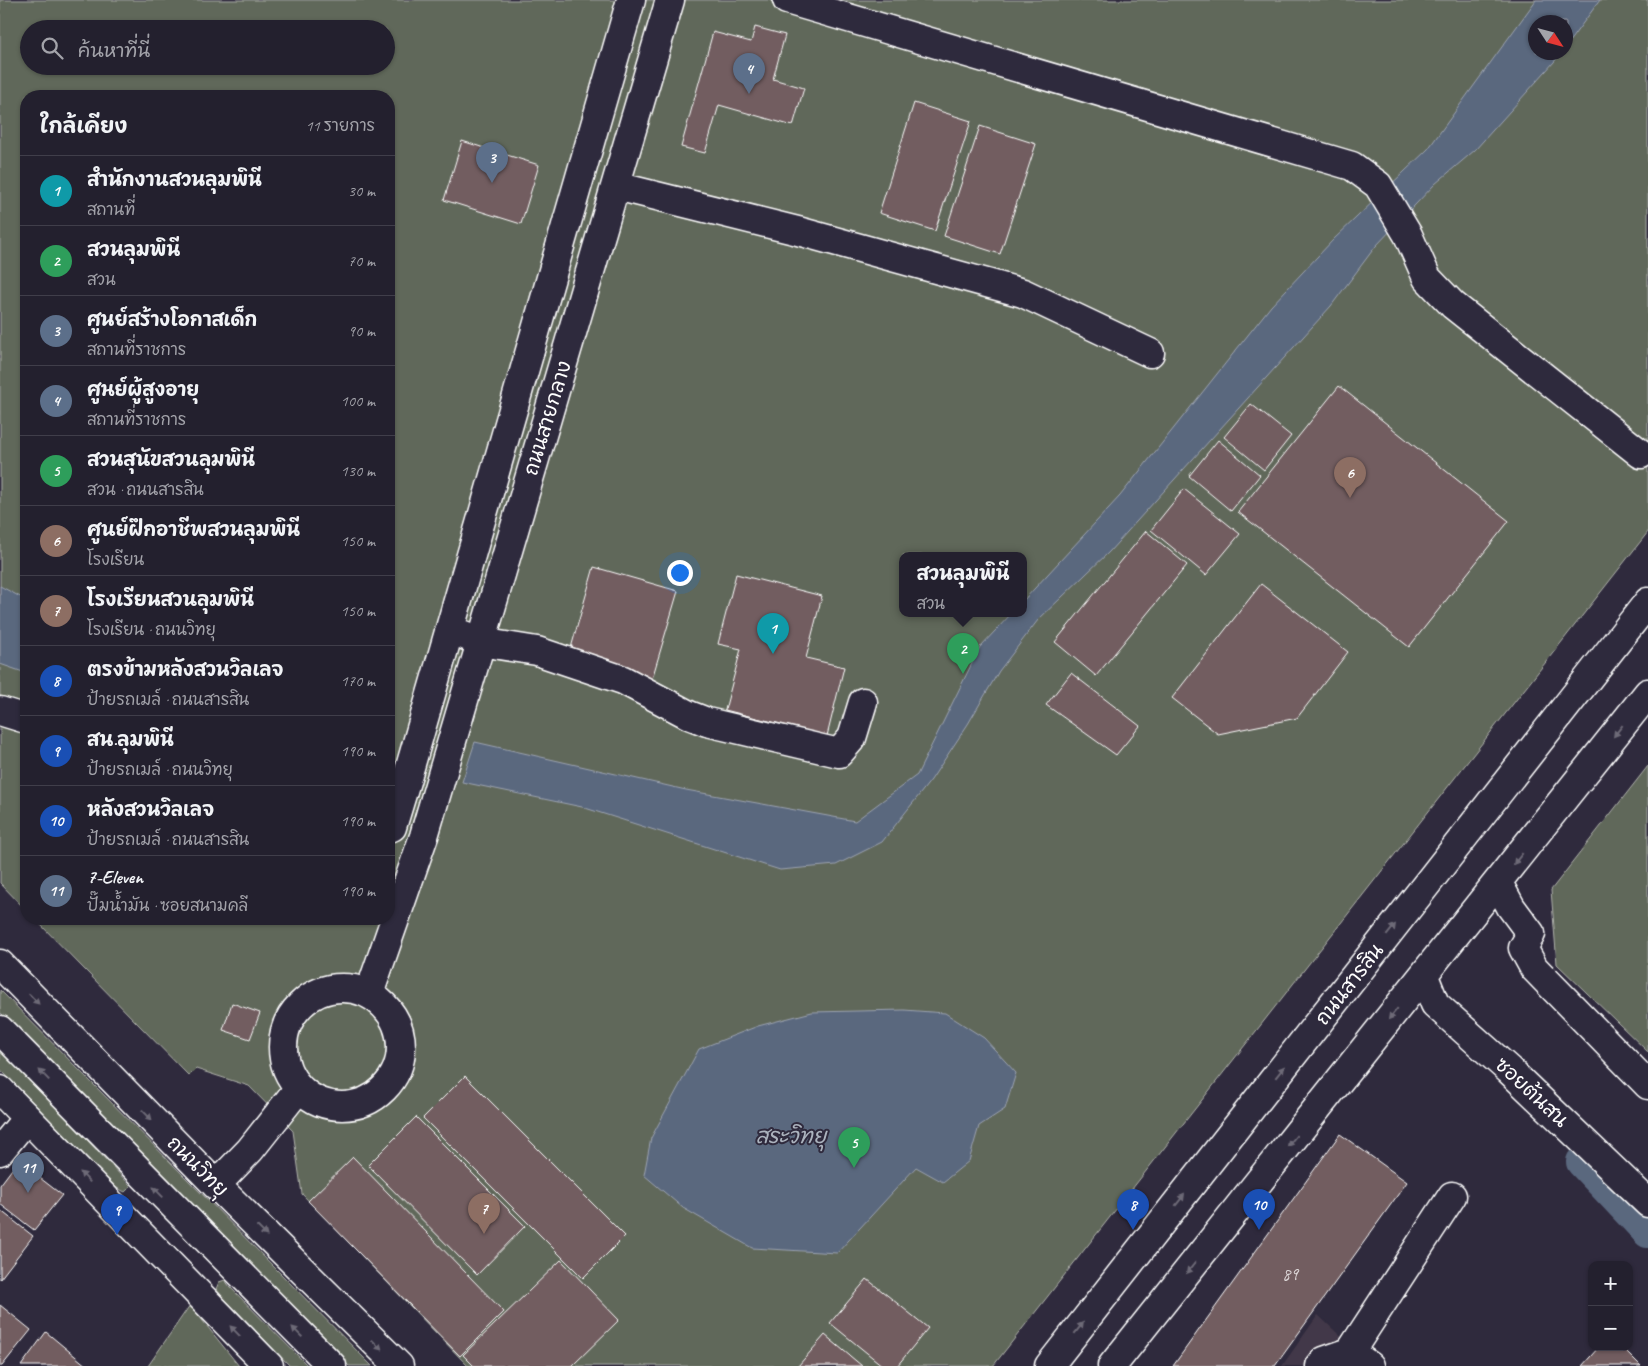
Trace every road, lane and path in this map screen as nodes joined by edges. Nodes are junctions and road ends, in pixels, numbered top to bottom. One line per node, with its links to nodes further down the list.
1 (631, 0): 4 (street, ถนนสายกลาง)
2 (670, 0): 5 (street, ถนนสายกลาง)
3 (787, 0): 7 (street)
4 (583, 161): 5 (street); 8 (street, ถนนสายกลาง)
5 (618, 178): 6 (street); 9 (street, ถนนสายกลาง)
6 (1150, 353)
7 (1641, 454)
8 (497, 463): 9 (street); 11 (street, ถนนสายกลาง)
9 (531, 473): 12 (street, ถนนสายกลาง)
10 (1648, 602): 39 (street, ถนนสารสิน, one-way to 10)
11 (450, 628): 12 (street); 17 (street, ถนนสายกลาง)
12 (480, 642): 14 (street); 19 (street, ถนนสายกลาง)
13 (1648, 693): 18 (street, one-way to 18)
14 (862, 702)
15 (0, 711): 16 (street)
16 (20, 717)
17 (395, 813)
18 (1498, 884): 22 (street); 25 (street)
19 (395, 919)
20 (393, 925): 23 (street, ถนนสายกลาง)
21 (0, 964): 30 (street, ถนนวิทยุ, one-way to 30)
22 (1424, 976): 32 (street, ซอยต้นสน); 40 (street, one-way to 40)
23 (369, 994): 26 (street); 26 (street)
24 (0, 1030): 33 (street, one-way to 24)
25 (1648, 1085)
26 (299, 1088): 30 (street)
27 (0, 1090): 28 (street)
28 (27, 1118): 29 (street); 34 (street, one-way to 28)
29 (0, 1151)
30 (216, 1185): 38 (street, ถนนวิทยุ, one-way to 38)
31 (1452, 1196): 35 (street)
32 (1648, 1202)
33 (183, 1217): 34 (street); 37 (street, one-way to 33)
34 (154, 1248): 36 (street, one-way to 34)
35 (1360, 1359): 41 (street)
36 (269, 1366)
37 (332, 1366)
38 (399, 1366)
39 (1049, 1366)
40 (1112, 1366)
41 (1320, 1366)

